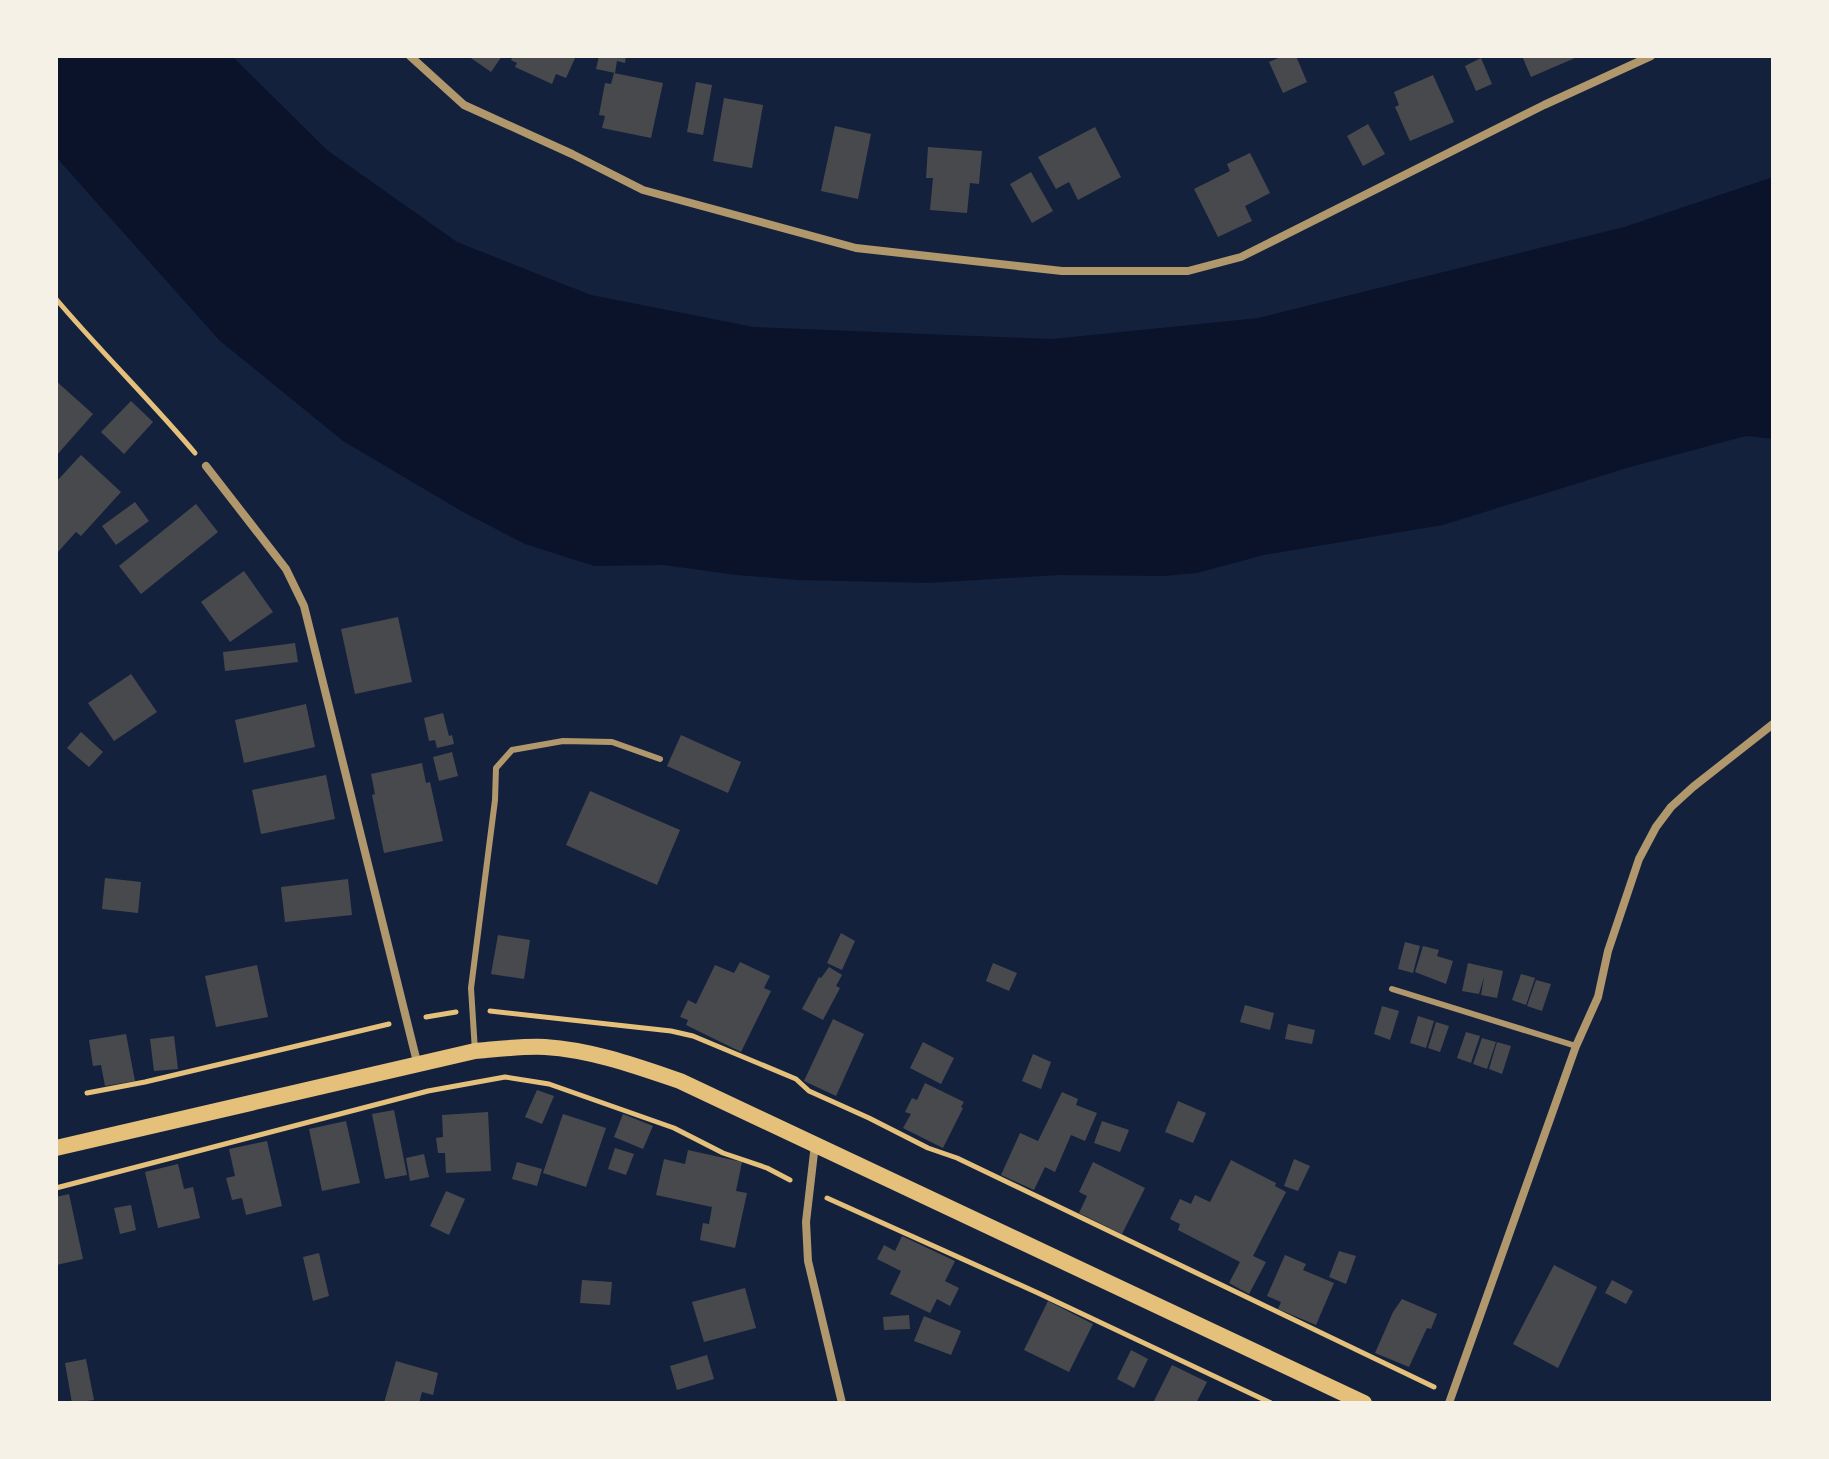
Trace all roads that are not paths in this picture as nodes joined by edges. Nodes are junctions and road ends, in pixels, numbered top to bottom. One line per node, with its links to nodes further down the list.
1 (410, 56): 2 (street)
2 (1651, 56)
3 (206, 466): 9 (street)
4 (1773, 724): 7 (street)
5 (660, 759): 8 (lane)
6 (1392, 989): 7 (lane)
7 (1576, 1046): 14 (street)
8 (475, 1051): 9 (main road); 10 (main road)
9 (417, 1062): 11 (main road)
10 (815, 1143): 12 (street); 13 (main road)
11 (56, 1148)
12 (842, 1403)
13 (1364, 1403)
14 (1449, 1403)

